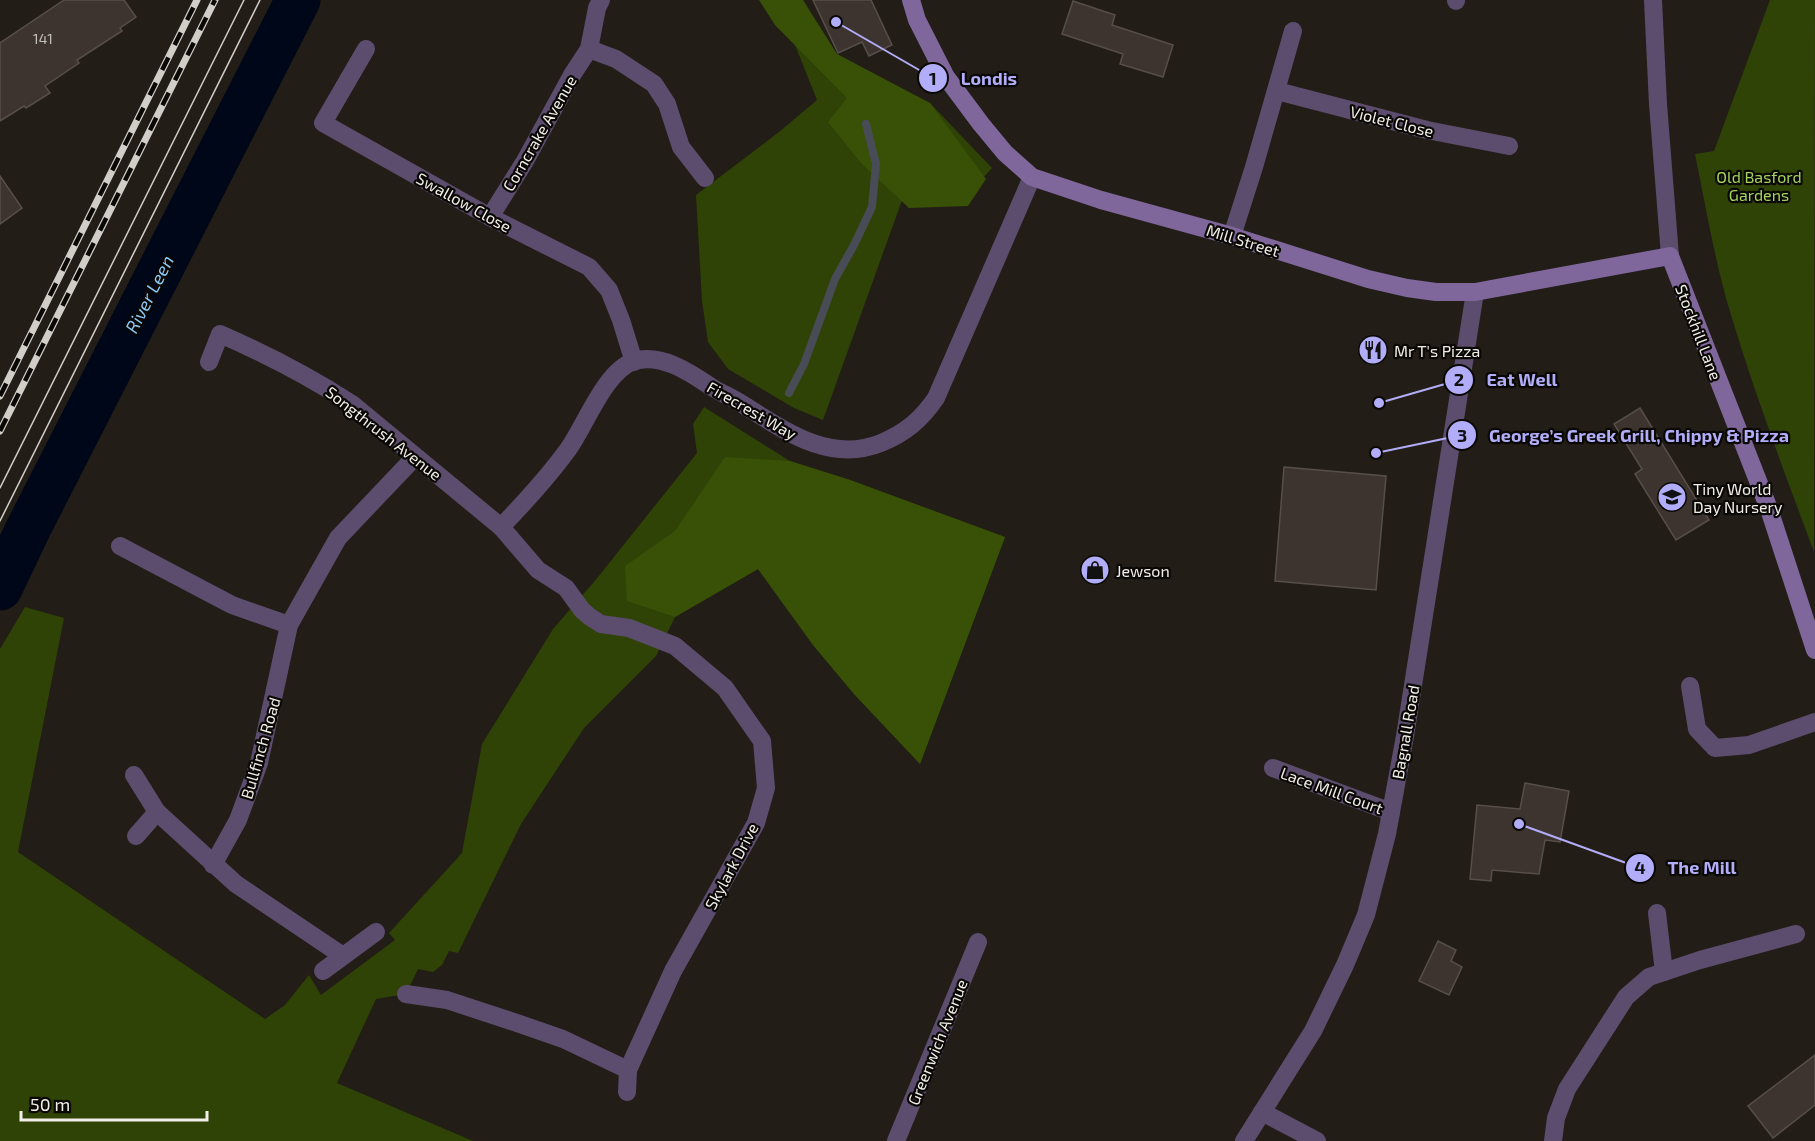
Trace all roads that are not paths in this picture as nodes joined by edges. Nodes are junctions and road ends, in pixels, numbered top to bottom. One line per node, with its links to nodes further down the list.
1 (601, 0): 5 (street, Corncrake Avenue)
2 (911, 0): 9 (main road, Mill Street)
3 (1653, 0): 13 (street, Stockhill Lane)
4 (1293, 31): 7 (street)
5 (589, 49): 10 (street); 11 (street, Corncrake Avenue)
6 (366, 50): 11 (street, Swallow Close)
7 (1277, 91): 8 (street, Violet Close); 12 (street)
8 (1509, 146)
9 (1032, 177): 12 (main road, Mill Street); 16 (street, Firecrest Way)
10 (705, 178)
11 (490, 217): 16 (street, Swallow Close)
12 (1232, 236): 14 (main road, Mill Street)
13 (1670, 256): 14 (main road, Mill Street); 21 (main road, Stockhill Lane)
14 (1476, 292): 27 (street, Bagnall Road)
15 (209, 362): 17 (street, Songthrush Avenue)
16 (634, 362): 18 (street)
17 (415, 457): 18 (street, Songthrush Avenue); 20 (street, Bullfinch Road)
18 (501, 527): 38 (street, Skylark Drive)
19 (120, 546): 20 (street)
20 (289, 625): 29 (street, Bullfinch Road)
21 (1815, 650)
22 (1690, 686): 23 (street)
23 (1815, 722)
24 (1273, 768): 27 (street, Lace Mill Court)
25 (134, 775): 26 (street)
26 (158, 812): 28 (street); 29 (street)
27 (1391, 812): 40 (street, Bagnall Road)
28 (136, 836)
29 (213, 865): 34 (street)
30 (1657, 913): 36 (street)
31 (376, 932): 34 (street)
32 (1796, 934): 36 (street)
33 (978, 942): 41 (street, Greenwich Avenue)
34 (343, 956): 35 (street)
35 (323, 971)
36 (1664, 972): 44 (street)
37 (406, 994): 38 (street)
38 (628, 1070): 39 (street, Skylark Drive)
39 (627, 1092)
40 (1262, 1112): 42 (street, Bagnall Road); 43 (street)
41 (896, 1141)
42 (1244, 1141)
43 (1317, 1141)
44 (1553, 1141)

